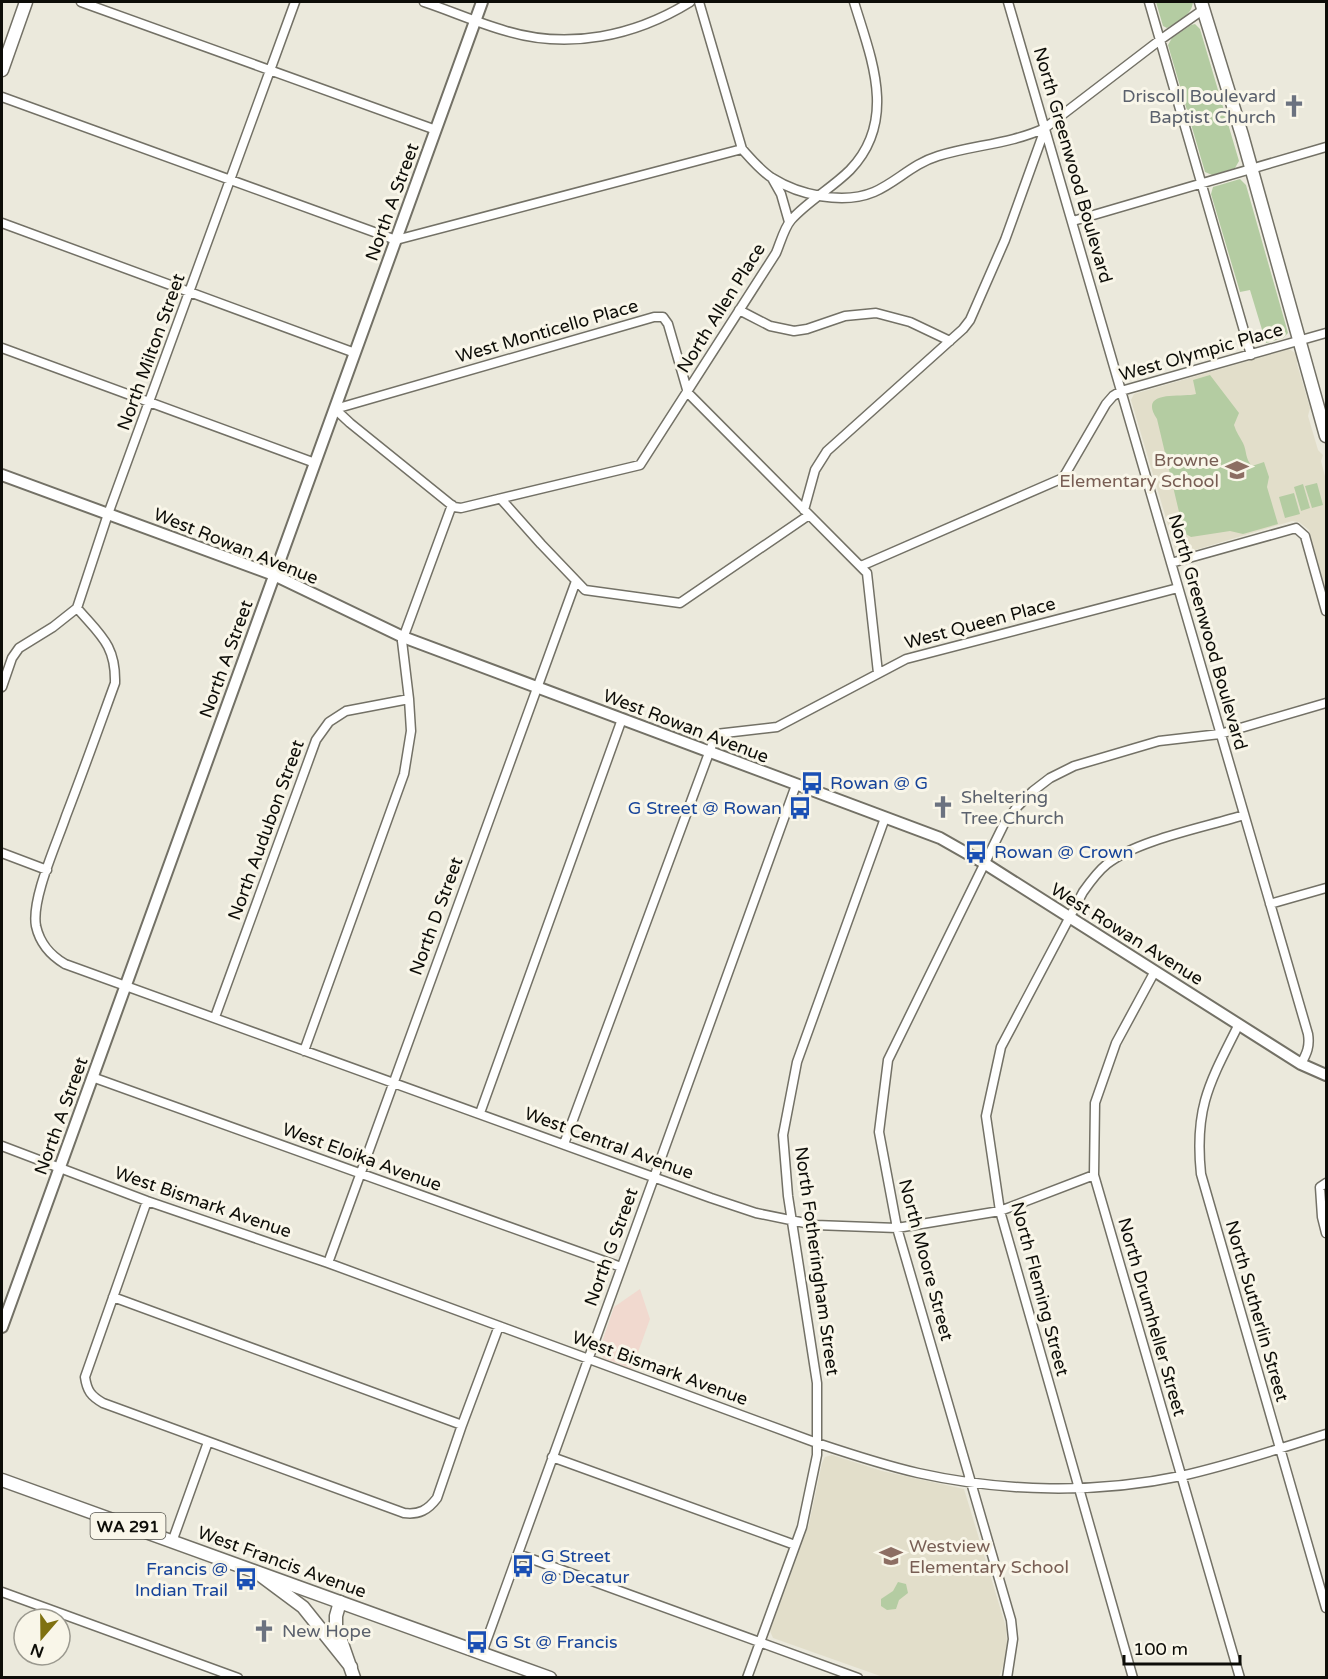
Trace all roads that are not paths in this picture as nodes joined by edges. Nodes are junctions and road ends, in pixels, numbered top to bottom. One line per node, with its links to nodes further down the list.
1 (26, 2): 14 (main road)
2 (81, 2): 15 (street)
3 (295, 2): 15 (street, North Milton Street)
4 (424, 2): 12 (street)
5 (482, 2): 12 (street, North A Street)
6 (690, 2): 12 (street)
7 (699, 2): 20 (street)
8 (854, 2): 25 (street, North Allen Place)
9 (1008, 2): 17 (street, North Greenwood Boulevard)
10 (1149, 2): 13 (street)
11 (1202, 5): 13 (street); 21 (main road)
12 (476, 21): 18 (street, North A Street)
13 (1160, 40): 17 (street); 24 (street)
14 (2, 70)
15 (271, 70): 18 (street); 23 (street, North Milton Street)
16 (2, 97): 23 (street)
17 (1045, 128): 25 (street); 26 (street, North Greenwood Boulevard); 33 (street)
18 (436, 130): 29 (street, North A Street)
19 (1326, 147): 21 (street)
20 (742, 149): 22 (street); 29 (street)
21 (1251, 170): 24 (street); 34 (main road)
22 (771, 178): 25 (street); 27 (street)
23 (231, 181): 29 (street); 30 (street, North Milton Street)
24 (1203, 184): 26 (street); 37 (street)
25 (820, 195): 27 (street, North Allen Place)
26 (1073, 221): 38 (street, North Greenwood Boulevard)
27 (789, 222): 31 (street, North Allen Place)
28 (2, 223): 30 (street)
29 (396, 240): 36 (street, North A Street)
30 (190, 293): 36 (street); 40 (street, North Milton Street)
31 (739, 310): 33 (street); 39 (street, North Allen Place)
32 (1326, 333): 34 (street, West Olympic Place)
33 (950, 341): 47 (street)
34 (1299, 341): 37 (street, West Olympic Place); 42 (main road)
35 (2, 348): 40 (street)
36 (355, 353): 41 (street, North A Street)
37 (1251, 355): 38 (street, West Olympic Place)
38 (1121, 391): 49 (street, North Greenwood Boulevard); 50 (street, West Olympic Place)
39 (688, 393): 41 (street, West Monticello Place); 45 (street, North Allen Place); 47 (street, West Monticello Place)
40 (150, 403): 43 (street); 48 (street, North Milton Street)
41 (335, 409): 43 (street, North A Street); 46 (street)
42 (1326, 436)
43 (315, 463): 51 (street, North A Street)
44 (2, 475): 48 (street, West Rowan Avenue)
45 (501, 499): 46 (street, North Allen Place); 52 (street)
46 (453, 506): 56 (street)
47 (806, 513): 50 (street, West Monticello Place); 52 (street)
48 (108, 514): 51 (street, West Rowan Avenue); 54 (street, North Milton Street)
49 (1171, 563): 53 (street, North Greenwood Boulevard); 55 (street)
50 (861, 566): 57 (street)
51 (274, 574): 56 (street, West Rowan Avenue); 75 (street, North A Street)
52 (576, 581): 59 (street, North D Street)
53 (1178, 588): 57 (street, West Queen Place); 63 (street, North Greenwood Boulevard)
54 (77, 608): 58 (street); 70 (street, West Central Avenue)
55 (1326, 611)
56 (404, 637): 59 (street, West Rowan Avenue); 60 (street)
57 (878, 673): 64 (street, West Queen Place)
58 (2, 687)
59 (537, 688): 62 (street, West Rowan Avenue); 82 (street, North D Street)
60 (409, 699): 76 (street, North Audubon Street); 78 (street)
61 (1326, 703): 63 (street, North Moore Street)
62 (622, 719): 64 (street, West Rowan Avenue); 83 (street)
63 (1220, 734): 66 (street, North Greenwood Boulevard); 69 (street, North Moore Street)
64 (708, 752): 65 (street, West Rowan Avenue); 84 (street)
65 (796, 785): 67 (street, West Rowan Avenue); 89 (street, North G Street)
66 (1244, 816): 72 (street, North Greenwood Boulevard); 73 (street, North Fleming Street)
67 (885, 818): 69 (street, West Rowan Avenue); 93 (street, North Fotheringham Street)
68 (2, 854): 70 (street)
69 (984, 863): 73 (street, West Rowan Avenue); 94 (street, North Moore Street)
70 (47, 870): 75 (street, West Central Avenue)
71 (1326, 888): 72 (street)
72 (1270, 904): 79 (street, North Greenwood Boulevard)
73 (1070, 917): 74 (street, West Rowan Avenue); 92 (street, North Fleming Street)
74 (1155, 971): 77 (street, West Rowan Avenue); 88 (street, North Drumheller Street)
75 (125, 985): 76 (street, West Central Avenue); 81 (street, North A Street)
76 (215, 1017): 78 (street, West Central Avenue)
77 (1239, 1024): 79 (street, West Rowan Avenue); 106 (street, North Sutherlin Street)
78 (304, 1051): 82 (street, West Central Avenue)
79 (1301, 1064): 80 (street, West Rowan Avenue)
80 (1326, 1075)
81 (92, 1077): 86 (street, North A Street); 87 (street, West Eloika Avenue)
82 (393, 1082): 83 (street, West Central Avenue); 87 (street, North D Street)
83 (480, 1113): 84 (street, West Central Avenue)
84 (564, 1144): 89 (street, West Central Avenue)
85 (2, 1146): 86 (street, West Bismark Avenue)
86 (59, 1167): 91 (street, West Bismark Avenue); 100 (street, North A Street)
87 (359, 1174): 96 (street, North D Street); 97 (street, West Eloika Avenue)
88 (1094, 1176): 92 (street, West Central Avenue); 108 (street, North Drumheller Street)
89 (654, 1177): 93 (street, West Central Avenue); 97 (street, North G Street)
90 (1326, 1183): 95 (street)
91 (147, 1201): 96 (street, West Bismark Avenue); 98 (street)
92 (1000, 1211): 94 (street, West Central Avenue); 111 (street, North Fleming Street)
93 (793, 1221): 94 (street, West Central Avenue); 105 (street, North Fotheringham Street)
94 (897, 1228): 110 (street, North Moore Street)
95 (1326, 1233)
96 (328, 1263): 99 (street, West Bismark Avenue)
97 (621, 1267): 101 (street, North G Street)
98 (113, 1297): 102 (street); 104 (street)
99 (499, 1326): 101 (street, West Bismark Avenue); 102 (street)
100 (2, 1327)
101 (588, 1359): 105 (street, West Bismark Avenue); 107 (street, North G Street)
102 (462, 1425): 104 (street)
103 (1326, 1434): 106 (street, West Bismark Avenue)
104 (208, 1442): 112 (street)
105 (817, 1443): 110 (street, West Bismark Avenue); 113 (street, North Fotheringham Street)
106 (1280, 1448): 108 (street, West Bismark Avenue); 118 (street, North Sutherlin Street)
107 (552, 1457): 113 (street); 114 (street, North G Street)
108 (1181, 1476): 111 (street, West Bismark Avenue); 128 (street, North Drumheller Street)
109 (2, 1480): 112 (main road, West Francis Avenue / WA 291)
110 (971, 1483): 111 (street, West Bismark Avenue); 126 (street, North Moore Street)
111 (1079, 1488): 127 (street, North Fleming Street)
112 (172, 1542): 115 (main road, West Francis Avenue / WA 291)
113 (795, 1545): 119 (street, North Fotheringham Street)
114 (518, 1554): 119 (street); 120 (street, North G Street)
115 (255, 1570): 117 (main road, West Francis Avenue / WA 291); 121 (main road)
116 (2, 1592): 122 (street)
117 (340, 1602): 120 (main road, West Francis Avenue / WA 291); 121 (main road)
118 (1326, 1608)
119 (760, 1642): 124 (street, North Fotheringham Street); 125 (street)
120 (482, 1653): 123 (main road, West Francis Avenue / WA 291)
121 (353, 1672)
122 (238, 1677)
123 (550, 1677)
124 (747, 1677)
125 (858, 1677)
126 (1007, 1677)
127 (1133, 1677)
128 (1240, 1677)

